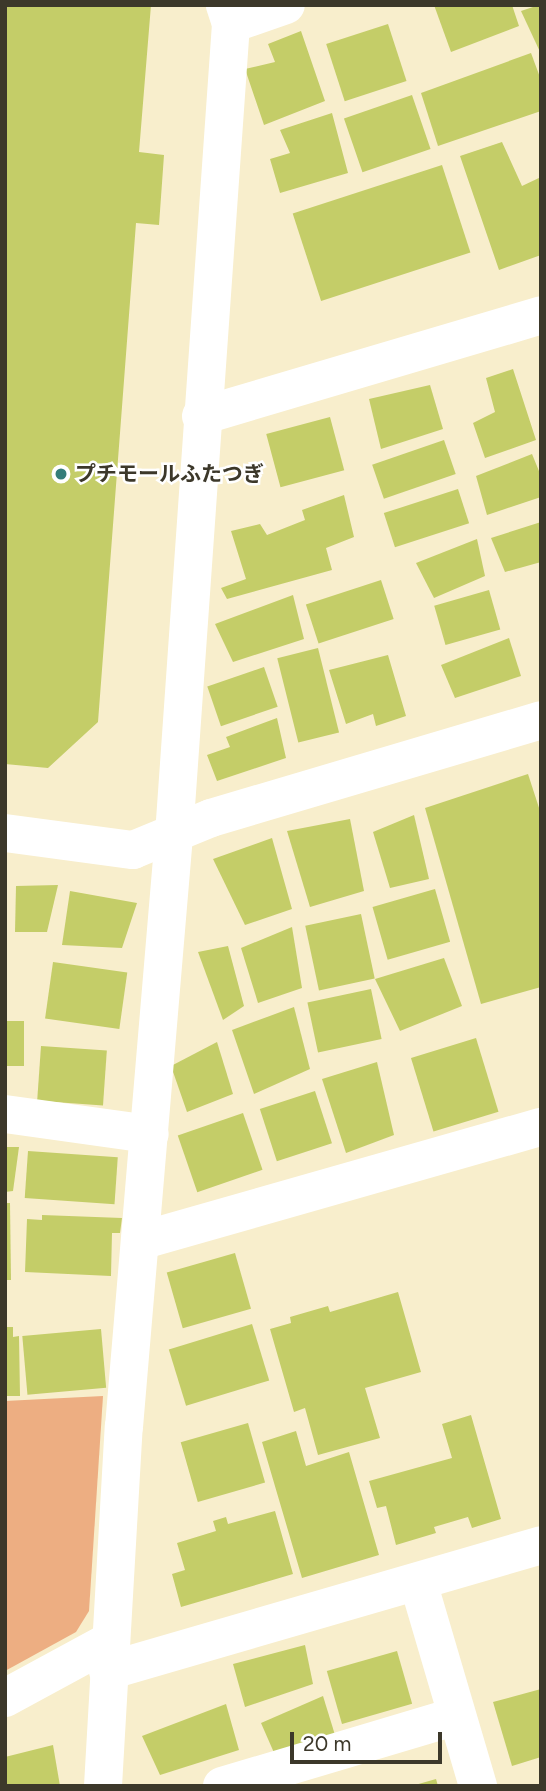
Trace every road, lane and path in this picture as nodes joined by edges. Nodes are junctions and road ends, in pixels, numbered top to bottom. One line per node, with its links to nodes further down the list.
1 (286, 5): 2 (street)
2 (228, 15): 4 (street)
3 (541, 316): 4 (street)
4 (201, 416): 7 (street)
5 (541, 720): 7 (street)
6 (5, 833): 7 (street)
7 (174, 835): 10 (street)
8 (5, 1114): 10 (street)
9 (541, 1127): 11 (street)
10 (150, 1134): 11 (street)
11 (140, 1241): 14 (street)
12 (541, 1545): 13 (street)
13 (418, 1582): 14 (street); 16 (street)
14 (109, 1656): 15 (street); 17 (street)
15 (5, 1698)
16 (457, 1716): 18 (street); 19 (street)
17 (103, 1786)
18 (222, 1786)
19 (478, 1786)

